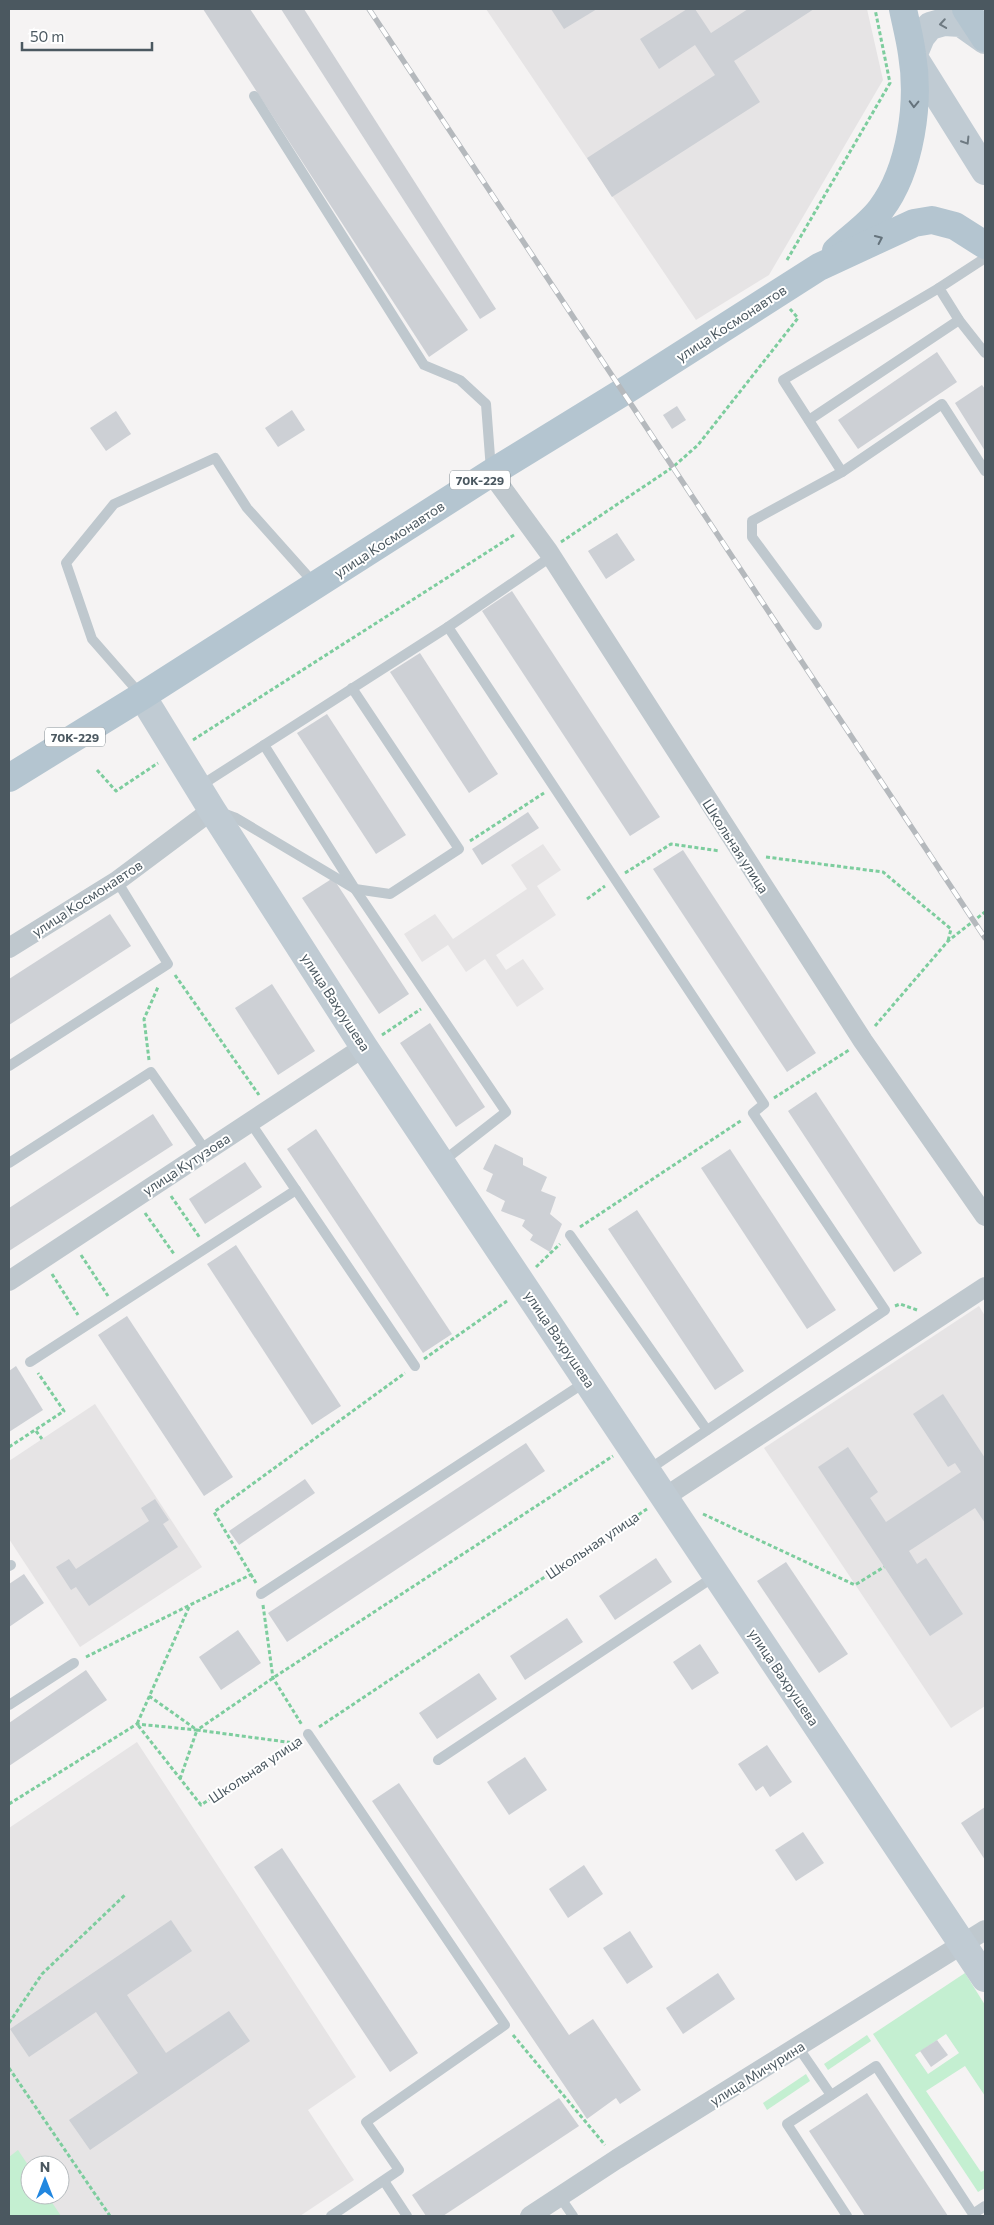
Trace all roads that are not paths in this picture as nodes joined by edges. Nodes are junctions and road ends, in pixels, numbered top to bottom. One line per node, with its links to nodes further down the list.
1 (903, 9): 4 (main road)
2 (966, 9): 3 (main road)
3 (985, 39): 4 (main road, one-way to 4)
4 (913, 56): 6 (main road, one-way to 6); 9 (main road, one-way to 9)
5 (254, 96): 16 (lane)
6 (985, 171)
7 (985, 245): 9 (main road, one-way to 7)
8 (985, 258): 10 (lane)
9 (819, 267): 16 (main road, улица Космонавтов / 70К-229)
10 (939, 288): 11 (lane); 13 (lane)
11 (959, 320): 12 (lane); 13 (lane)
12 (985, 353)
13 (809, 420): 15 (lane)
14 (985, 471): 15 (lane)
15 (842, 472): 19 (lane)
16 (492, 473): 17 (street, Школьная улица); 18 (main road, улица Космонавтов / 70К-229)
17 (552, 556): 20 (lane); 36 (street, Школьная улица)
18 (317, 586): 22 (main road, улица Космонавтов / 70К-229); 22 (lane)
19 (817, 625)
20 (448, 627): 21 (lane); 43 (lane)
21 (352, 688): 23 (lane); 27 (lane)
22 (142, 696): 24 (main road, улица Космонавтов / 70К-229); 25 (main road, улица Вахрушева)
23 (264, 745): 25 (lane); 27 (lane)
24 (9, 778)
25 (205, 798): 26 (street, улица Космонавтов); 27 (lane); 29 (main road, улица Вахрушева)
26 (118, 881): 28 (street, улица Космонавтов); 30 (lane)
27 (355, 889): 33 (lane)
28 (9, 948)
29 (364, 1046): 31 (street, улица Кутузова); 33 (main road, улица Вахрушева)
30 (9, 1066)
31 (250, 1122): 32 (street, улица Кутузова); 35 (lane)
32 (206, 1151): 34 (lane); 38 (street, улица Кутузова)
33 (442, 1162): 42 (main road, улица Вахрушева)
34 (9, 1163)
35 (296, 1190): 40 (lane); 41 (lane)
36 (985, 1216)
37 (570, 1234): 43 (lane)
38 (9, 1281)
39 (985, 1286): 45 (street)
40 (30, 1362)
41 (415, 1366)
42 (588, 1381): 44 (main road, улица Вахрушева); 47 (lane)
43 (707, 1430): 44 (lane)
44 (647, 1470): 45 (main road, улица Вахрушева)
45 (665, 1497): 46 (main road, улица Вахрушева)
46 (716, 1575): 51 (lane); 53 (main road, улица Вахрушева)
47 (261, 1594)
48 (74, 1663): 49 (lane)
49 (9, 1705)
50 (308, 1734): 57 (lane)
51 (438, 1760)
52 (985, 1930): 53 (street, улица Мичурина)
53 (962, 1946): 54 (main road, улица Вахрушева); 55 (street, улица Мичурина)
54 (985, 1978)
55 (798, 2047): 56 (lane); 58 (street, улица Мичурина)
56 (831, 2095): 59 (lane); 64 (lane)
57 (384, 2181): 60 (lane); 61 (lane)
58 (560, 2197): 62 (street, улица Мичурина); 63 (lane)
59 (985, 2206)
60 (331, 2216)
61 (407, 2216)
62 (530, 2216)
63 (573, 2216)
64 (846, 2216)

